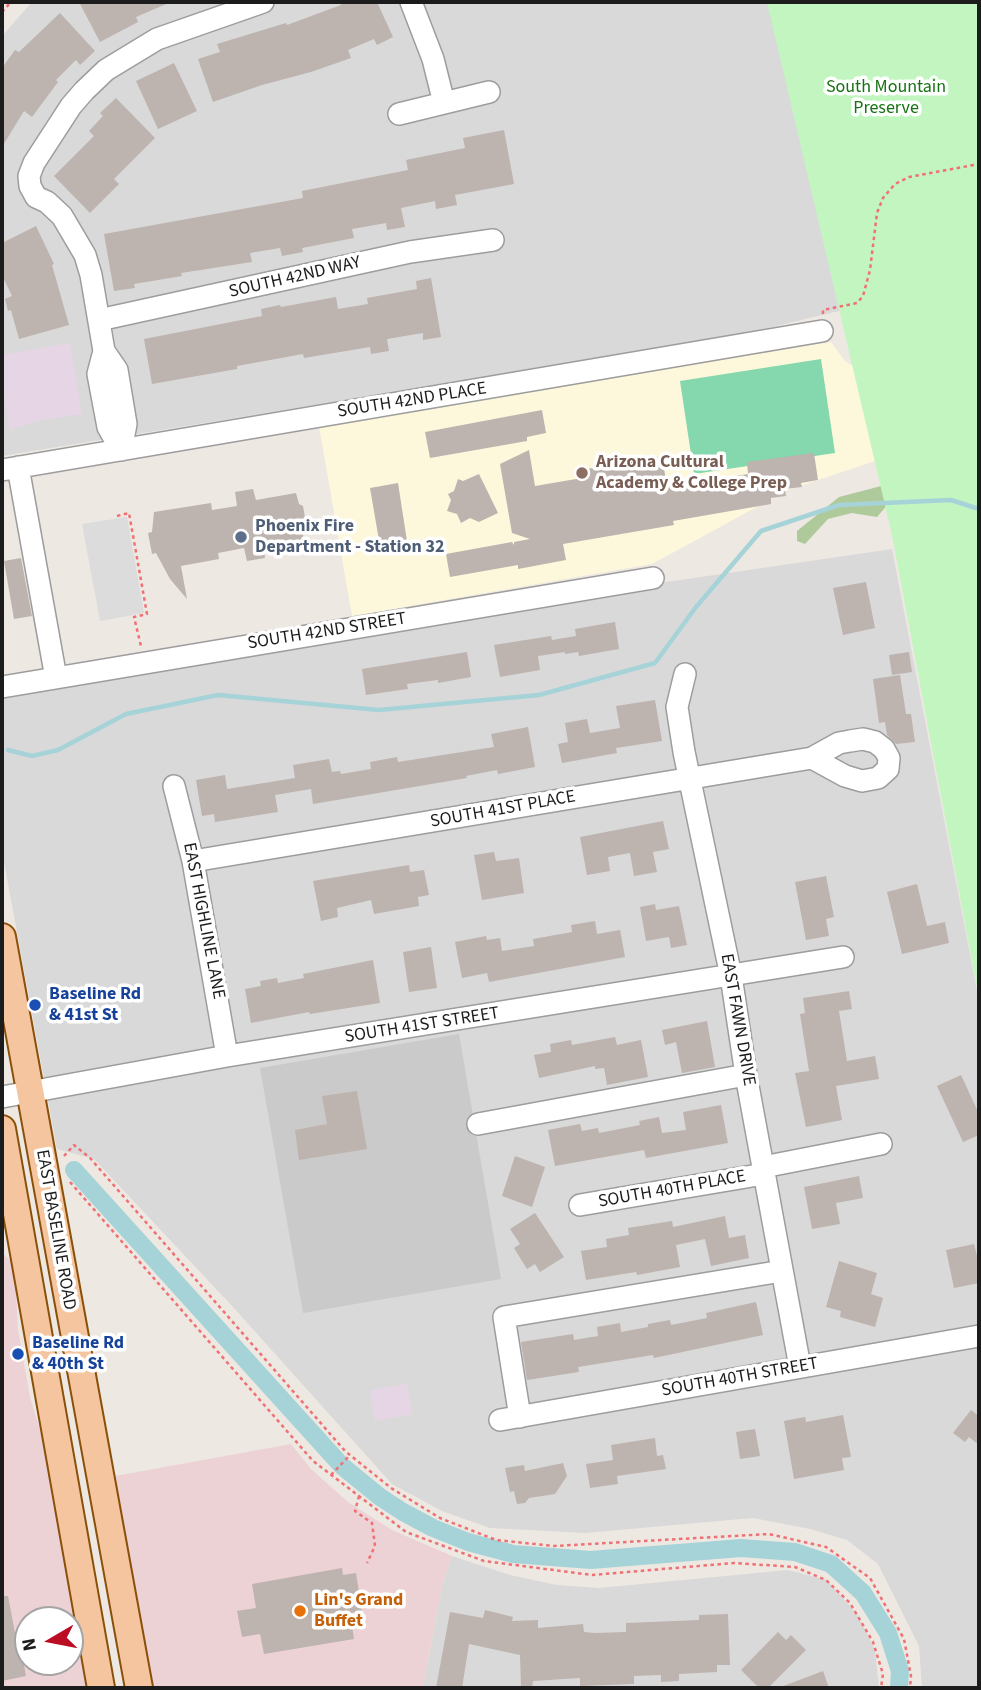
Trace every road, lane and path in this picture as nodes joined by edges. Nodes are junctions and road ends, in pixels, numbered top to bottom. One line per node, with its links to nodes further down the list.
1 (11, 2): 4 (path)
2 (263, 2): 10 (street)
3 (411, 2): 6 (street)
4 (2, 12)
5 (489, 92): 6 (street)
6 (444, 103): 7 (street)
7 (399, 114)
8 (979, 164): 11 (path)
9 (493, 240): 10 (street, SOUTH 42ND WAY)
10 (99, 320): 12 (street)
11 (822, 331): 12 (street, SOUTH 42ND PLACE)
12 (121, 450): 13 (street, SOUTH 42ND PLACE)
13 (10, 468): 18 (street)
14 (117, 516): 16 (path)
15 (653, 578): 18 (street, SOUTH 42ND STREET)
16 (142, 649)
17 (685, 674): 21 (street, EAST FAWN DRIVE)
18 (56, 678): 19 (street, SOUTH 42ND STREET)
19 (2, 687)
20 (812, 758): 21 (street, SOUTH 41ST PLACE)
21 (690, 778): 23 (street, SOUTH 41ST PLACE); 26 (street, EAST FAWN DRIVE)
22 (174, 786): 23 (street, EAST HIGHLINE LANE)
23 (193, 861): 27 (street, EAST HIGHLINE LANE)
24 (2, 937): 29 (main road, EAST BASELINE ROAD)
25 (843, 957): 26 (street, SOUTH 41ST STREET)
26 (731, 976): 27 (street, SOUTH 41ST STREET); 28 (street, EAST FAWN DRIVE)
27 (227, 1056): 29 (street, SOUTH 41ST STREET)
28 (746, 1075): 31 (street); 35 (street, EAST FAWN DRIVE)
29 (29, 1093): 30 (street, SOUTH 41ST STREET); 37 (main road, EAST BASELINE ROAD)
30 (2, 1097)
31 (478, 1124)
32 (2, 1129): 39 (main road, EAST BASELINE ROAD)
33 (881, 1144): 35 (street, SOUTH 40TH PLACE)
34 (59, 1161): 43 (path)
35 (763, 1171): 38 (street, SOUTH 40TH PLACE); 40 (street, EAST FAWN DRIVE)
36 (66, 1178): 44 (path)
37 (50, 1205): 39 (main road); 46 (main road, EAST BASELINE ROAD)
38 (580, 1205)
39 (9, 1214): 47 (main road, EAST BASELINE ROAD)
40 (782, 1271): 42 (street, EAST FAWN DRIVE); 42 (street, SOUTH 40TH STREET)
41 (979, 1336): 42 (street, SOUTH 40TH STREET)
42 (800, 1367)
43 (351, 1455): 44 (path); 52 (path)
44 (331, 1475): 45 (path)
45 (359, 1496): 48 (path); 51 (path)
46 (111, 1535): 47 (main road); 50 (main road, EAST BASELINE ROAD)
47 (76, 1539): 49 (main road, EAST BASELINE ROAD)
48 (367, 1563)
49 (101, 1688)
50 (139, 1688)
51 (881, 1688)
52 (910, 1688)

